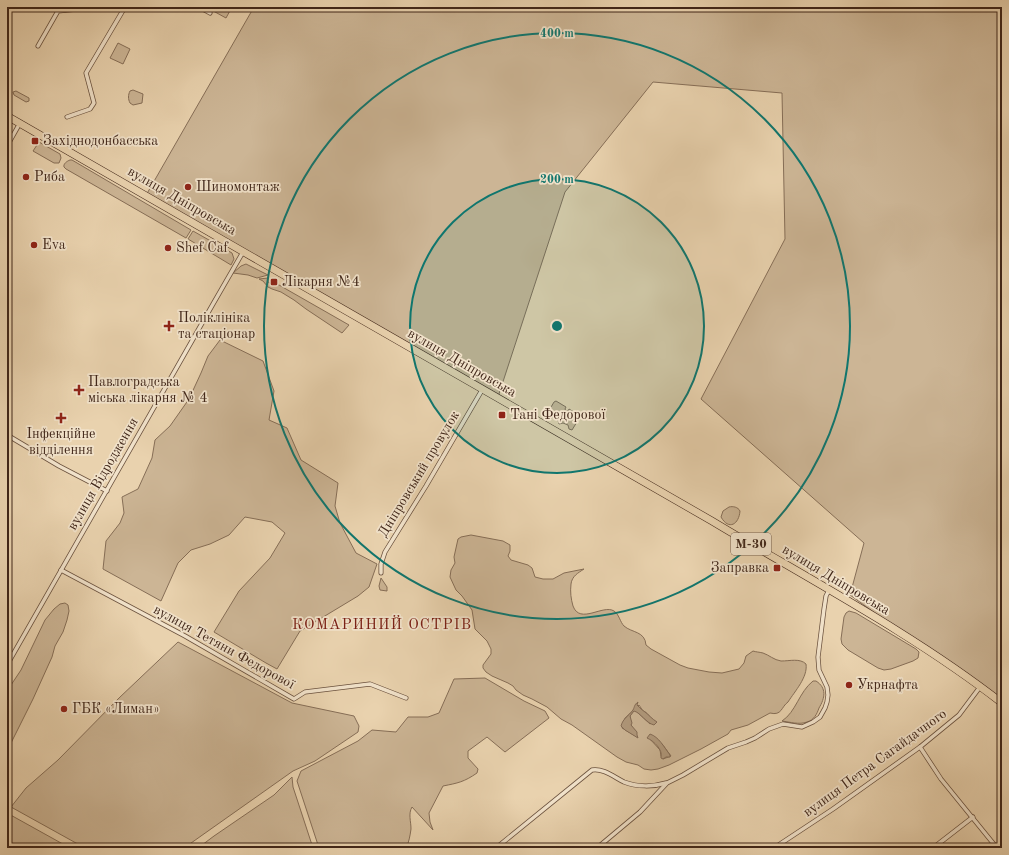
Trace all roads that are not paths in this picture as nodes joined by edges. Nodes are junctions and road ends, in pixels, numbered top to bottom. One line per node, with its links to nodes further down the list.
1 (97, 7): 5 (street)
2 (125, 7): 7 (street)
3 (191, 7): 4 (street)
4 (210, 13)
5 (38, 46)
6 (7, 116): 8 (highway, вулиця Дніпровська / М-30)
7 (68, 117)
8 (20, 123): 9 (street); 10 (highway, вулиця Дніпровська / М-30)
9 (7, 146)
10 (243, 252): 11 (highway, вулиця Дніпровська / М-30); 13 (street, вулиця Відродження)
11 (482, 390): 15 (street, Дніпровський провулок); 16 (highway, вулиця Дніпровська / М-30)
12 (7, 435): 13 (street)
13 (107, 491): 14 (street, вулиця Відродження)
14 (61, 570): 17 (street, вулиця Відродження); 19 (street, вулиця Тетяни Федорової)
15 (381, 573)
16 (829, 590): 18 (highway, вулиця Дніпровська / М-30); 22 (street)
17 (7, 665)
18 (980, 686): 20 (highway, вулиця Дніпровська / М-30); 21 (street, вулиця Петра Сагайдачного)
19 (406, 698)
20 (1002, 703)
21 (920, 747): 23 (street); 26 (street, вулиця Петра Сагайдачного)
22 (667, 783): 24 (street); 25 (street)
23 (973, 817): 27 (street); 28 (street)
24 (496, 848)
25 (597, 848)
26 (774, 848)
27 (933, 848)
28 (997, 848)

